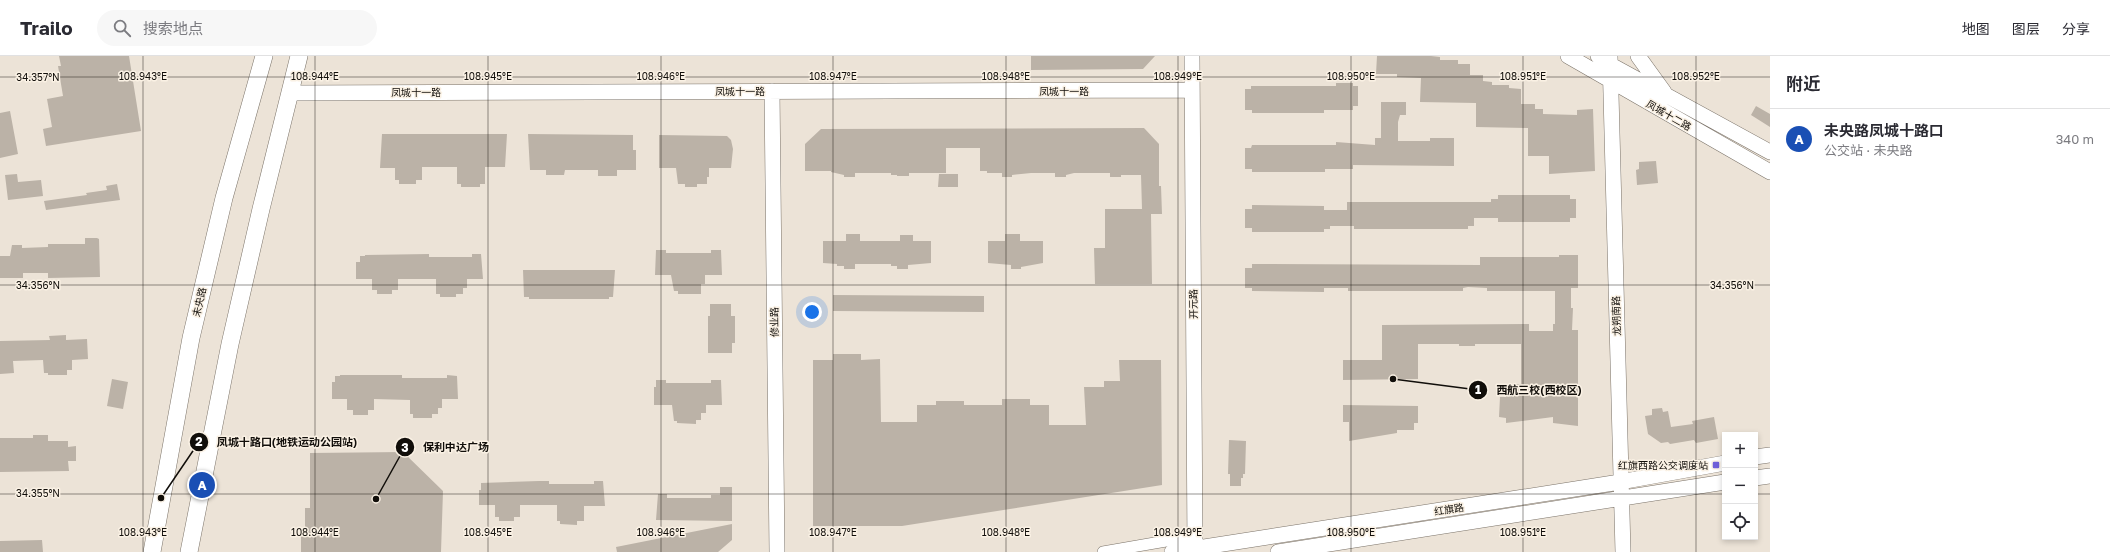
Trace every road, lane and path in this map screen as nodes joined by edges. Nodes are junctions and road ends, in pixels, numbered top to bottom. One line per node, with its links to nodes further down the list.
1 (264, 56): 24 (main road, 未央路)
2 (299, 56): 11 (main road)
3 (1192, 56): 9 (street, 开元路)
4 (1568, 56): 8 (street, 凤城十二路)
5 (1597, 56): 7 (street, 凤城十二路); 8 (street, 龙朔南路)
6 (1638, 56): 12 (street)
7 (1611, 61): 8 (street, 龙朔南路); 12 (street, 凤城十二路)
8 (1610, 81): 14 (street, 凤城十二路); 20 (street, 龙朔南路)
9 (1191, 90): 10 (street, 凤城十一路); 23 (street, 开元路)
10 (772, 91): 11 (street, 凤城十一路); 26 (street, 修业路)
11 (290, 93): 25 (main road)
12 (1666, 94): 13 (street, 凤城十二路)
13 (1770, 152)
14 (1770, 172)
15 (1770, 454): 16 (street)
16 (1758, 456)
17 (1722, 464): 20 (street, 红旗路)
18 (1770, 476): 19 (street)
19 (1758, 478)
20 (1620, 482): 22 (street, 龙朔南路); 23 (street, 红旗路)
21 (1722, 482): 22 (street, 红旗路)
22 (1620, 498): 29 (street, 红旗路); 30 (street, 龙朔南路)
23 (1195, 545): 27 (street); 28 (street, 红旗路)
24 (152, 552)
25 (189, 552)
26 (777, 552)
27 (1103, 552)
28 (1172, 552)
29 (1278, 552)
30 (1623, 552)

